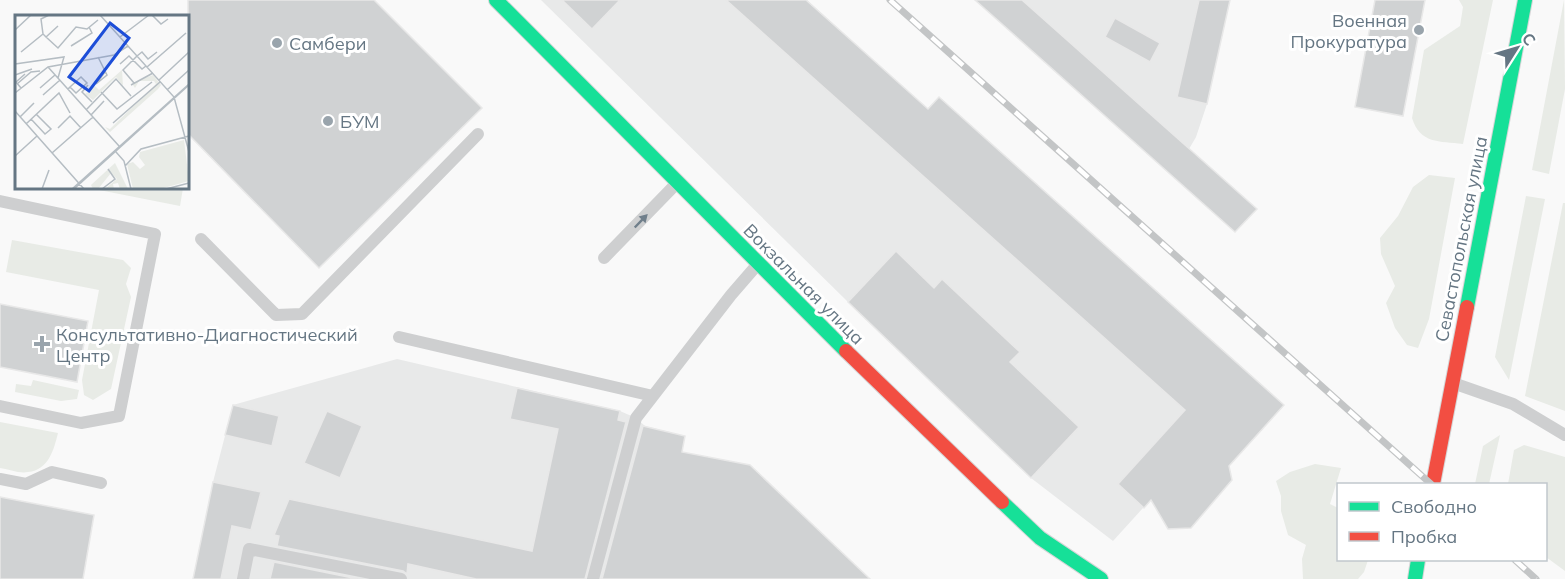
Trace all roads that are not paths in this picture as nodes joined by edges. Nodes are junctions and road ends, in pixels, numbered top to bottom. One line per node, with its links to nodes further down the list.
1 (496, 0): 4 (street, Вокзальная улица)
2 (1525, 0): 10 (street, Севастопольская улица)
3 (478, 134): 6 (lane)
4 (677, 183): 7 (lane, one-way to 4); 8 (street, Вокзальная улица)
5 (0, 201): 12 (lane)
6 (201, 238)
7 (604, 258)
8 (758, 264): 11 (lane); 21 (street, Вокзальная улица)
9 (399, 337): 11 (lane)
10 (1452, 383): 13 (lane); 16 (street, Севастопольская улица)
11 (653, 396): 20 (lane)
12 (0, 405)
13 (1565, 435)
14 (0, 480): 15 (lane)
15 (101, 483)
16 (1432, 483)
17 (1418, 561): 22 (street)
18 (243, 579): 19 (lane)
19 (401, 579)
20 (593, 579)
21 (1101, 579)
22 (1414, 579)

